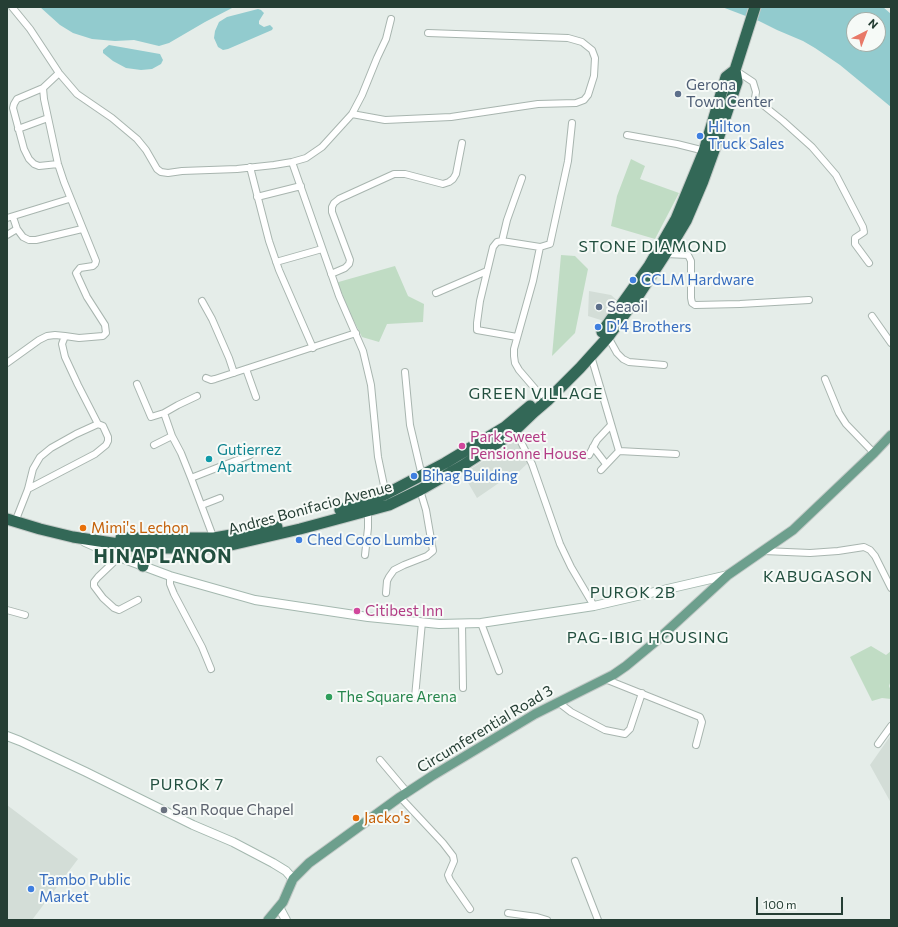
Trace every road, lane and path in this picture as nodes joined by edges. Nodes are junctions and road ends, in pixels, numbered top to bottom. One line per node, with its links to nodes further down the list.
1 (12, 7): 6 (street)
2 (755, 7): 5 (highway, Andres Bonifacio Avenue)
3 (391, 19): 8 (street)
4 (428, 33): 8 (street)
5 (735, 70): 14 (highway, Andres Bonifacio Avenue); 14 (highway, Andres Bonifacio Avenue); 31 (street)
6 (60, 73): 7 (street); 17 (street)
7 (43, 88): 9 (street); 11 (street)
8 (352, 114): 15 (street)
9 (48, 118): 11 (street); 16 (street)
10 (572, 123): 27 (street)
11 (18, 129): 16 (street)
12 (627, 134): 14 (street)
13 (462, 143): 33 (street)
14 (708, 153): 29 (highway, Andres Bonifacio Avenue); 54 (highway, Andres Bonifacio Avenue)
15 (292, 162): 17 (street); 19 (street)
16 (58, 164): 21 (street)
17 (250, 168): 20 (street)
18 (522, 178): 26 (street)
19 (301, 186): 20 (street); 28 (street)
20 (257, 197): 30 (street)
21 (69, 198): 22 (street); 24 (street)
22 (10, 217): 23 (street)
23 (17, 229): 24 (street); 25 (street)
24 (82, 229): 39 (street)
25 (7, 235)
26 (502, 241): 27 (street); 32 (street)
27 (540, 247): 40 (street)
28 (322, 249): 30 (street); 33 (street)
29 (666, 254): 35 (street); 41 (highway, Andres Bonifacio Avenue)
30 (276, 262): 43 (street)
31 (869, 264)
32 (487, 271): 34 (street); 40 (street)
33 (331, 274): 38 (street)
34 (436, 293)
35 (809, 300)
36 (202, 301): 49 (street)
37 (872, 316): 42 (street)
38 (356, 333): 43 (street); 76 (street)
39 (65, 336): 45 (street); 57 (street)
40 (517, 337): 54 (street)
41 (608, 337): 44 (highway, Andres Bonifacio Avenue); 46 (street)
42 (891, 343)
43 (313, 348): 47 (street)
44 (591, 356): 54 (highway, Andres Bonifacio Avenue); 58 (street)
45 (8, 361)
46 (664, 365)
47 (246, 369): 49 (street); 55 (street)
48 (405, 372): 71 (street)
49 (234, 373): 50 (street)
50 (206, 378)
51 (825, 379): 65 (street)
52 (137, 384): 56 (street)
53 (197, 396): 56 (street)
54 (546, 397): 59 (highway, Andres Bonifacio Avenue); 71 (highway, Andres Bonifacio Avenue)
55 (256, 398)
56 (164, 413): 61 (street)
57 (98, 424): 74 (street); 74 (street)
58 (611, 425): 63 (street); 64 (street)
59 (514, 430): 73 (highway, Andres Bonifacio Avenue); 92 (street)
60 (891, 435): 65 (main road, Circumferential Road 3)
61 (172, 436): 62 (street); 72 (street)
62 (154, 445)
63 (593, 447): 68 (street); 69 (street)
64 (619, 451): 66 (street); 69 (street)
65 (874, 453): 83 (main road, Circumferential Road 3)
66 (676, 454)
67 (250, 455): 72 (street)
68 (589, 455)
69 (606, 464): 70 (street)
70 (601, 470)
71 (422, 476): 73 (street); 76 (highway, Andres Bonifacio Avenue)
72 (191, 478): 77 (street)
73 (423, 488): 76 (highway, Andres Bonifacio Avenue); 90 (street)
74 (28, 489): 79 (street)
75 (220, 498): 77 (street)
76 (387, 499): 78 (highway, Andres Bonifacio Avenue); 81 (highway, Andres Bonifacio Avenue)
77 (202, 505): 81 (street)
78 (368, 510): 81 (highway, Andres Bonifacio Avenue); 84 (street)
79 (11, 520): 80 (highway, Andres Bonifacio Avenue)
80 (72, 536): 81 (highway, Andres Bonifacio Avenue); 82 (highway, Andres Bonifacio Avenue); 85 (street)
81 (216, 543): 82 (highway, Andres Bonifacio Avenue)
82 (145, 548): 86 (highway)
83 (764, 551): 87 (main road, Circumferential Road 3); 89 (street)
84 (365, 555)
85 (120, 557): 86 (street); 91 (street)
86 (143, 566): 88 (street)
87 (728, 575): 92 (street); 100 (main road, Circumferential Road 3)
88 (170, 576): 95 (street); 98 (street)
89 (891, 588)
90 (386, 593)
91 (138, 600)
92 (594, 606): 96 (street)
93 (7, 610): 94 (street)
94 (25, 615)
95 (422, 622): 97 (street); 103 (street)
96 (481, 623): 97 (street); 99 (street)
97 (462, 624): 101 (street)
98 (211, 669)
99 (499, 671)
100 (605, 679): 102 (street); 104 (main road, Circumferential Road 3)
101 (463, 688)
102 (642, 693): 104 (street); 108 (street)
103 (415, 697)
104 (558, 702): 110 (main road, Circumferential Road 3)
105 (891, 726): 107 (street)
106 (7, 736): 112 (street)
107 (878, 744)
108 (696, 746)
109 (380, 760): 110 (street)
110 (403, 794): 112 (main road, Circumferential Road 3); 114 (street)
111 (575, 860): 119 (street)
112 (293, 879): 113 (main road, Circumferential Road 3)
113 (279, 907): 116 (main road, Circumferential Road 3); 117 (street)
114 (470, 909)
115 (508, 913): 118 (street)
116 (268, 920)
117 (286, 920)
118 (547, 920)
119 (598, 920)

